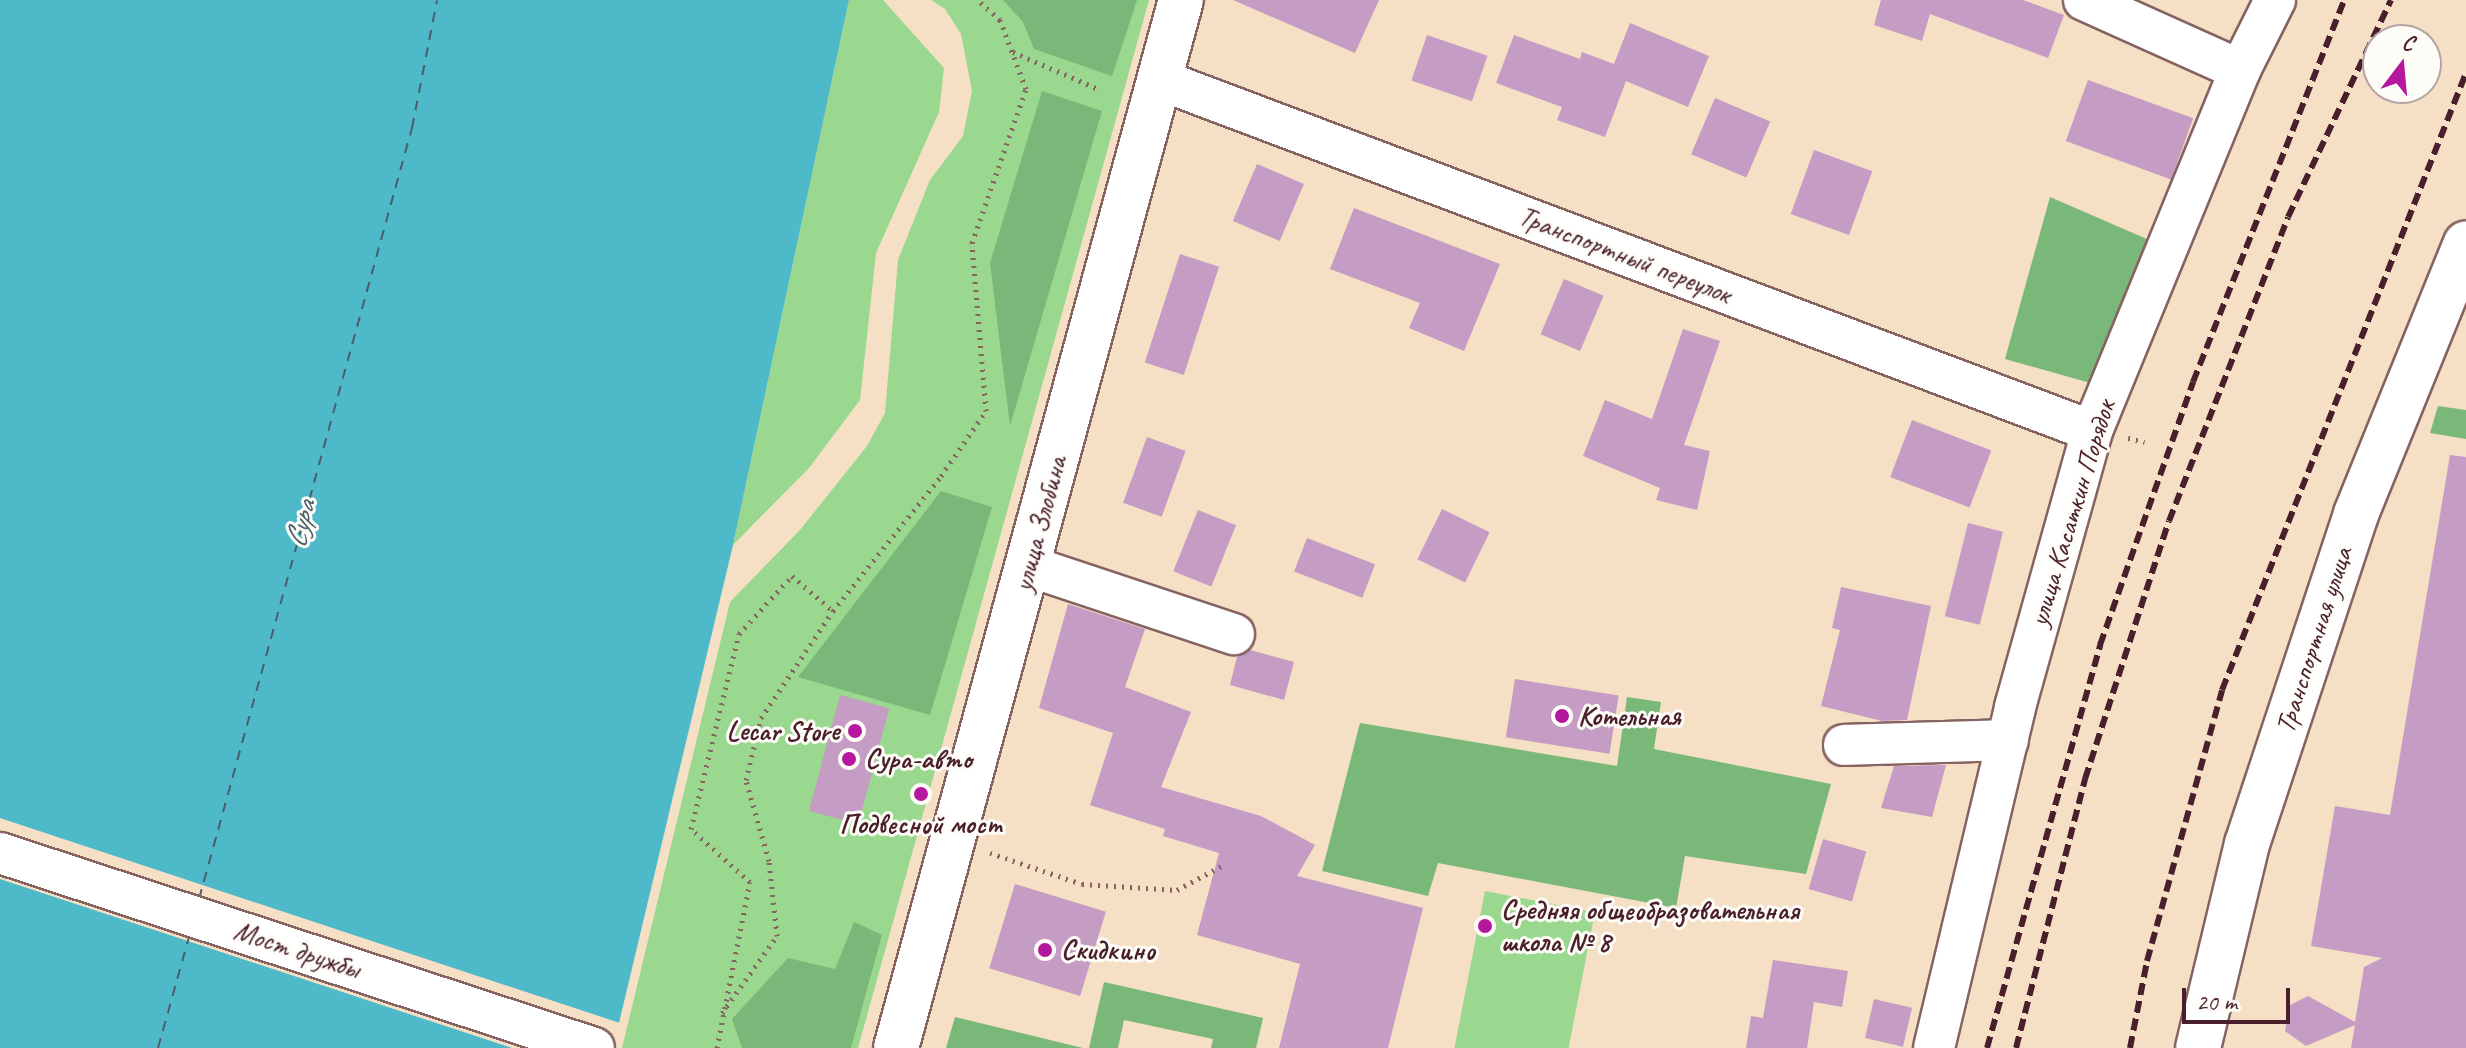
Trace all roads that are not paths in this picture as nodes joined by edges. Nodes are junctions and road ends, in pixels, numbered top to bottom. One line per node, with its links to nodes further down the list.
1 (1181, 0): 5 (main road, улица Злобина)
2 (2084, 0): 4 (street)
3 (2275, 0): 4 (street, улица Касаткин Порядок)
4 (2240, 70): 7 (street, улица Касаткин Порядок)
5 (1158, 79): 7 (street, Транспортный переулок); 8 (main road, улица Злобина)
6 (2466, 243): 16 (main road, Транспортная улица)
7 (2092, 431): 10 (street, улица Касаткин Порядок)
8 (1029, 566): 9 (street); 14 (main road, улица Злобина)
9 (1234, 634)
10 (2008, 740): 11 (street); 15 (street, улица Касаткин Порядок)
11 (1844, 745)
12 (0, 853): 13 (street, Мост дружбы)
13 (594, 1048)
14 (896, 1048)
15 (1934, 1048)
16 (2198, 1048)

